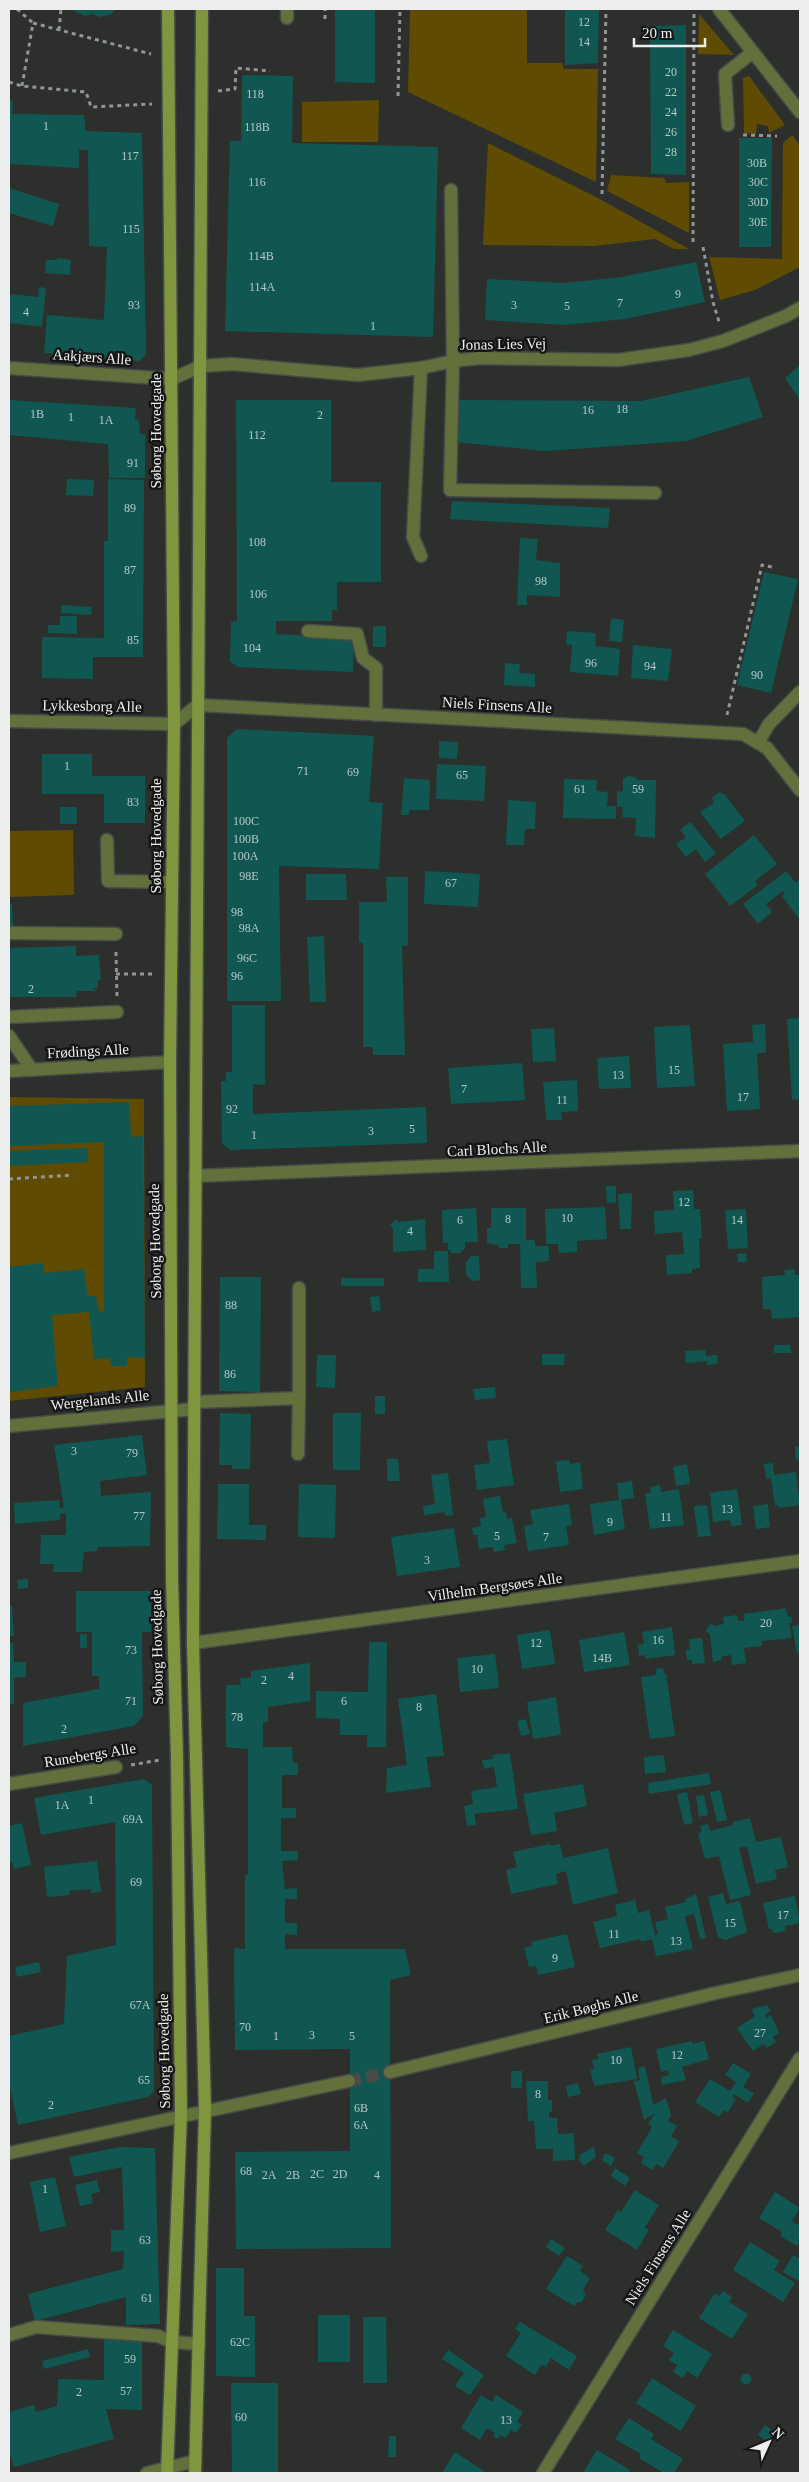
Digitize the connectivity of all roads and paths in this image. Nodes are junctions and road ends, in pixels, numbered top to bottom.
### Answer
1 (17, 9) edge
2 (61, 9) edge
3 (168, 9) edge
4 (202, 9) edge
5 (325, 9) edge
6 (400, 9) edge
7 (606, 9) edge
8 (694, 9) edge
9 (719, 9) edge
10 (325, 19) dead end
11 (33, 23) junction
12 (59, 30) junction
13 (753, 52) junction
14 (169, 58) junction
15 (270, 71) dead end
16 (9, 82) edge
17 (22, 86) junction
18 (202, 93) junction
19 (398, 96) dead end
20 (169, 104) junction
21 (800, 112) edge
22 (728, 125) joint
23 (777, 136) dead end
24 (451, 190) dead end
25 (602, 194) dead end
26 (693, 242) dead end
27 (703, 247) dead end
28 (800, 308) edge
29 (726, 340) junction
30 (453, 361) junction
31 (202, 366) junction
32 (9, 368) edge
33 (422, 368) junction
34 (172, 379) junction
35 (656, 493) dead end
36 (421, 556) dead end
37 (772, 567) dead end
38 (308, 631) dead end
39 (800, 692) edge
40 (198, 705) junction
41 (376, 715) junction
42 (9, 721) edge
43 (174, 724) junction
44 (725, 733) junction
45 (758, 742) junction
46 (800, 790) edge
47 (107, 840) dead end
48 (172, 882) junction
49 (9, 933) edge
50 (116, 934) joint
51 (116, 974) junction
52 (171, 974) junction
53 (117, 1012) joint
54 (9, 1017) edge
55 (9, 1036) edge
56 (170, 1062) junction
57 (32, 1070) junction
58 (9, 1071) edge
59 (800, 1151) edge
60 (72, 1174) dead end
61 (196, 1176) junction
62 (9, 1179) edge
63 (299, 1288) dead end
64 (299, 1398) junction
65 (194, 1405) junction
66 (172, 1409) junction
67 (9, 1426) edge
68 (298, 1454) dead end
69 (800, 1561) edge
70 (193, 1643) junction
71 (177, 1758) junction
72 (116, 1767) joint
73 (9, 1784) edge
74 (800, 1975) edge
75 (800, 2058) edge
76 (390, 2072) tunnel mouth
77 (349, 2081) tunnel mouth
78 (205, 2110) junction
79 (181, 2115) junction
80 (9, 2153) edge
81 (9, 2335) edge
82 (172, 2342) junction
83 (198, 2344) junction
84 (195, 2467) edge
85 (167, 2470) edge
86 (148, 2473) edge
87 (543, 2473) edge

1 - 11 path
2 - 12 path
3 - 14 street, Søborg Hovedgade
4 - 18 street
5 - 10 path
6 - 19 path
7 - 25 path
8 - 26 path
9 - 13 street
11 - 12 path
11 - 17 path
12 - 14 path
13 - 21 street
13 - 22 street
14 - 20 street, Søborg Hovedgade
15 - 18 path
16 - 17 path
17 - 20 path
18 - 31 street
20 - 34 street, Søborg Hovedgade
22 - 23 path
24 - 30 street
27 - 29 path
28 - 29 street, Jonas Lies Vej
29 - 30 street, Jonas Lies Vej
30 - 33 street, Jonas Lies Vej
30 - 35 street
31 - 33 street, Jonas Lies Vej
31 - 34 street, Jonas Lies Vej
31 - 40 street
32 - 34 street, Aakjærs Alle
33 - 36 street
34 - 43 street, Søborg Hovedgade
37 - 44 path
38 - 41 street
39 - 45 street
40 - 41 street, Niels Finsens Alle
40 - 43 street
40 - 61 street
41 - 44 street, Niels Finsens Alle
42 - 43 street, Lykkesborg Alle
43 - 48 street, Søborg Hovedgade
44 - 45 street, Niels Finsens Alle
45 - 46 street, Niels Finsens Alle
47 - 48 street
48 - 52 street, Søborg Hovedgade
49 - 50 street
50 - 51 path
51 - 52 path
51 - 53 path
52 - 56 street, Søborg Hovedgade
53 - 54 street
55 - 57 street
56 - 57 street, Frødings Alle
56 - 66 street, Søborg Hovedgade
57 - 58 street, Frødings Alle
59 - 61 street, Carl Blochs Alle
60 - 62 path
61 - 65 street
63 - 64 street
64 - 65 street, Wergelands Alle
64 - 68 street
65 - 66 street, Wergelands Alle
65 - 70 street
66 - 67 street, Wergelands Alle
66 - 71 street, Søborg Hovedgade
69 - 70 street, Vilhelm Bergsøes Alle
70 - 78 street
71 - 72 path, Runebergs Alle
71 - 79 street, Søborg Hovedgade
72 - 73 street, Runebergs Alle
74 - 76 street, Erik Bøghs Alle
75 - 87 street, Niels Finsens Alle
77 - 78 street
78 - 79 street
78 - 83 street
79 - 80 street
79 - 82 street, Søborg Hovedgade
81 - 82 street
82 - 83 street
82 - 85 street, Søborg Hovedgade
83 - 84 street
84 - 85 street
85 - 86 street

